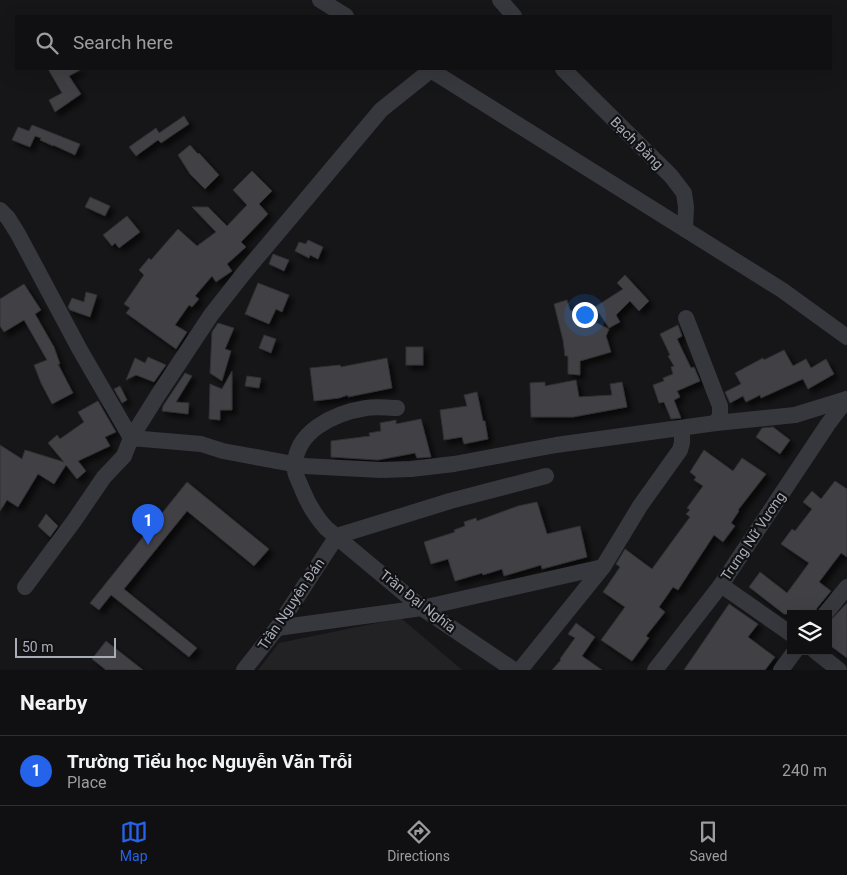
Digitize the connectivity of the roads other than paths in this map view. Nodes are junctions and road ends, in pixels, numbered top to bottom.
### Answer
1 (320, 0) edge
2 (500, 0) edge
3 (344, 15) edge
4 (513, 15) edge
5 (429, 70) edge
6 (432, 70) edge
7 (564, 70) edge
8 (0, 210) edge
9 (685, 229) junction
10 (686, 318) dead end
11 (847, 337) edge
12 (847, 399) edge
13 (397, 408) dead end
14 (716, 422) junction
15 (682, 428) junction
16 (131, 438) junction
17 (296, 464) junction
18 (546, 476) dead end
19 (332, 532) junction
20 (603, 567) junction
21 (721, 585) junction
22 (847, 587) edge
23 (25, 588) dead end
24 (422, 608) junction
25 (828, 610) edge
26 (277, 628) junction
27 (787, 631) edge
28 (792, 655) edge
29 (820, 655) edge
30 (244, 670) edge
31 (514, 670) edge
32 (520, 670) edge
33 (655, 670) edge
34 (782, 670) edge
35 (839, 670) edge

1 - 3 street
2 - 4 street
5 - 16 street
6 - 9 street
7 - 9 street, Bạch Đằng
8 - 16 street
9 - 11 street
10 - 14 street
12 - 14 street
12 - 21 street, Trưng Nữ Vương
13 - 17 street
14 - 15 street
15 - 17 street
15 - 20 street
16 - 17 street
16 - 23 street
17 - 19 street, Trần Đại Nghĩa
18 - 19 street
19 - 24 street, Trần Đại Nghĩa
19 - 26 street, Trần Nguyên Đán
20 - 24 street
20 - 32 street
21 - 27 street
21 - 33 street, Trưng Nữ Vương
22 - 25 street
24 - 26 street
24 - 31 street, Trần Đại Nghĩa
26 - 30 street, Trần Nguyên Đán
28 - 34 street
29 - 35 street

